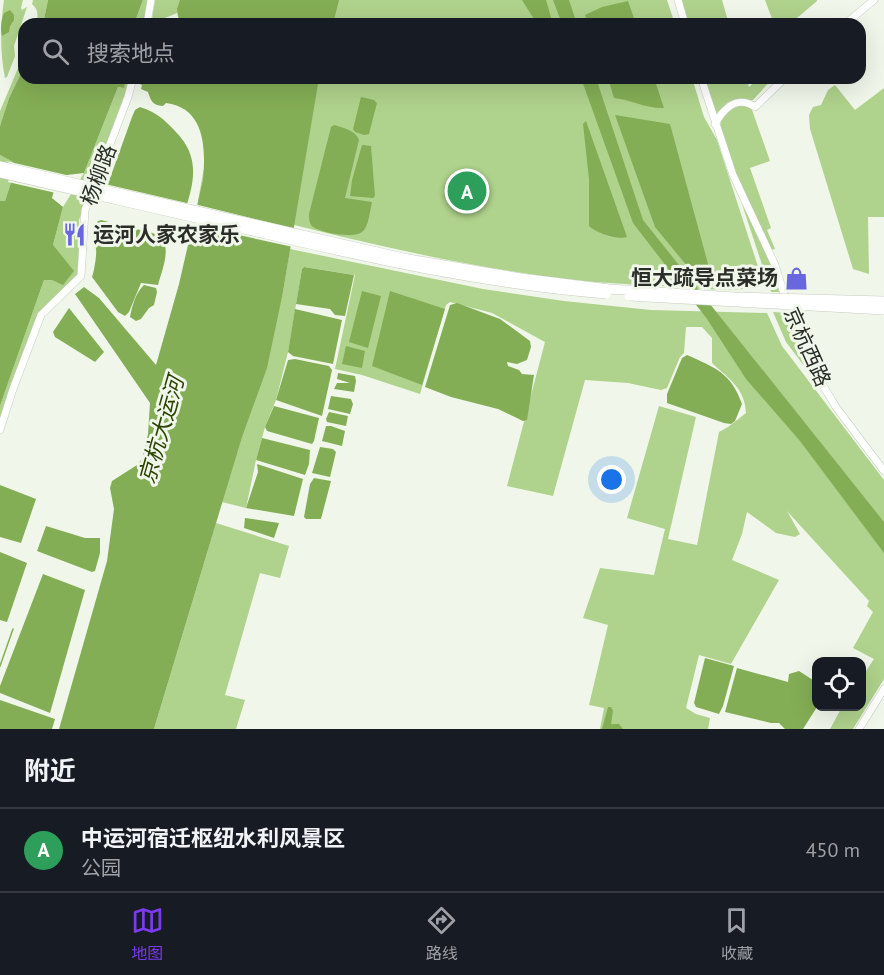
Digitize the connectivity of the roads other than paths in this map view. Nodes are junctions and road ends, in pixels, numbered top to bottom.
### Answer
1 (151, 0) edge
2 (678, 0) edge
3 (874, 0) edge
4 (148, 18) edge
5 (683, 18) edge
6 (852, 18) edge
7 (131, 84) edge
8 (703, 84) edge
9 (778, 84) edge
10 (715, 124) junction
11 (0, 166) edge
12 (0, 173) edge
13 (884, 301) edge
14 (884, 310) edge
15 (0, 430) edge
16 (884, 471) edge
17 (884, 689) edge
18 (859, 729) edge

1 - 4 street
2 - 5 street
3 - 6 street
7 - 15 street, 杨柳路
8 - 10 street, 京杭西路
9 - 10 street
10 - 16 street, 京杭西路
11 - 13 main road, bridge
12 - 14 main road, bridge
17 - 18 street

